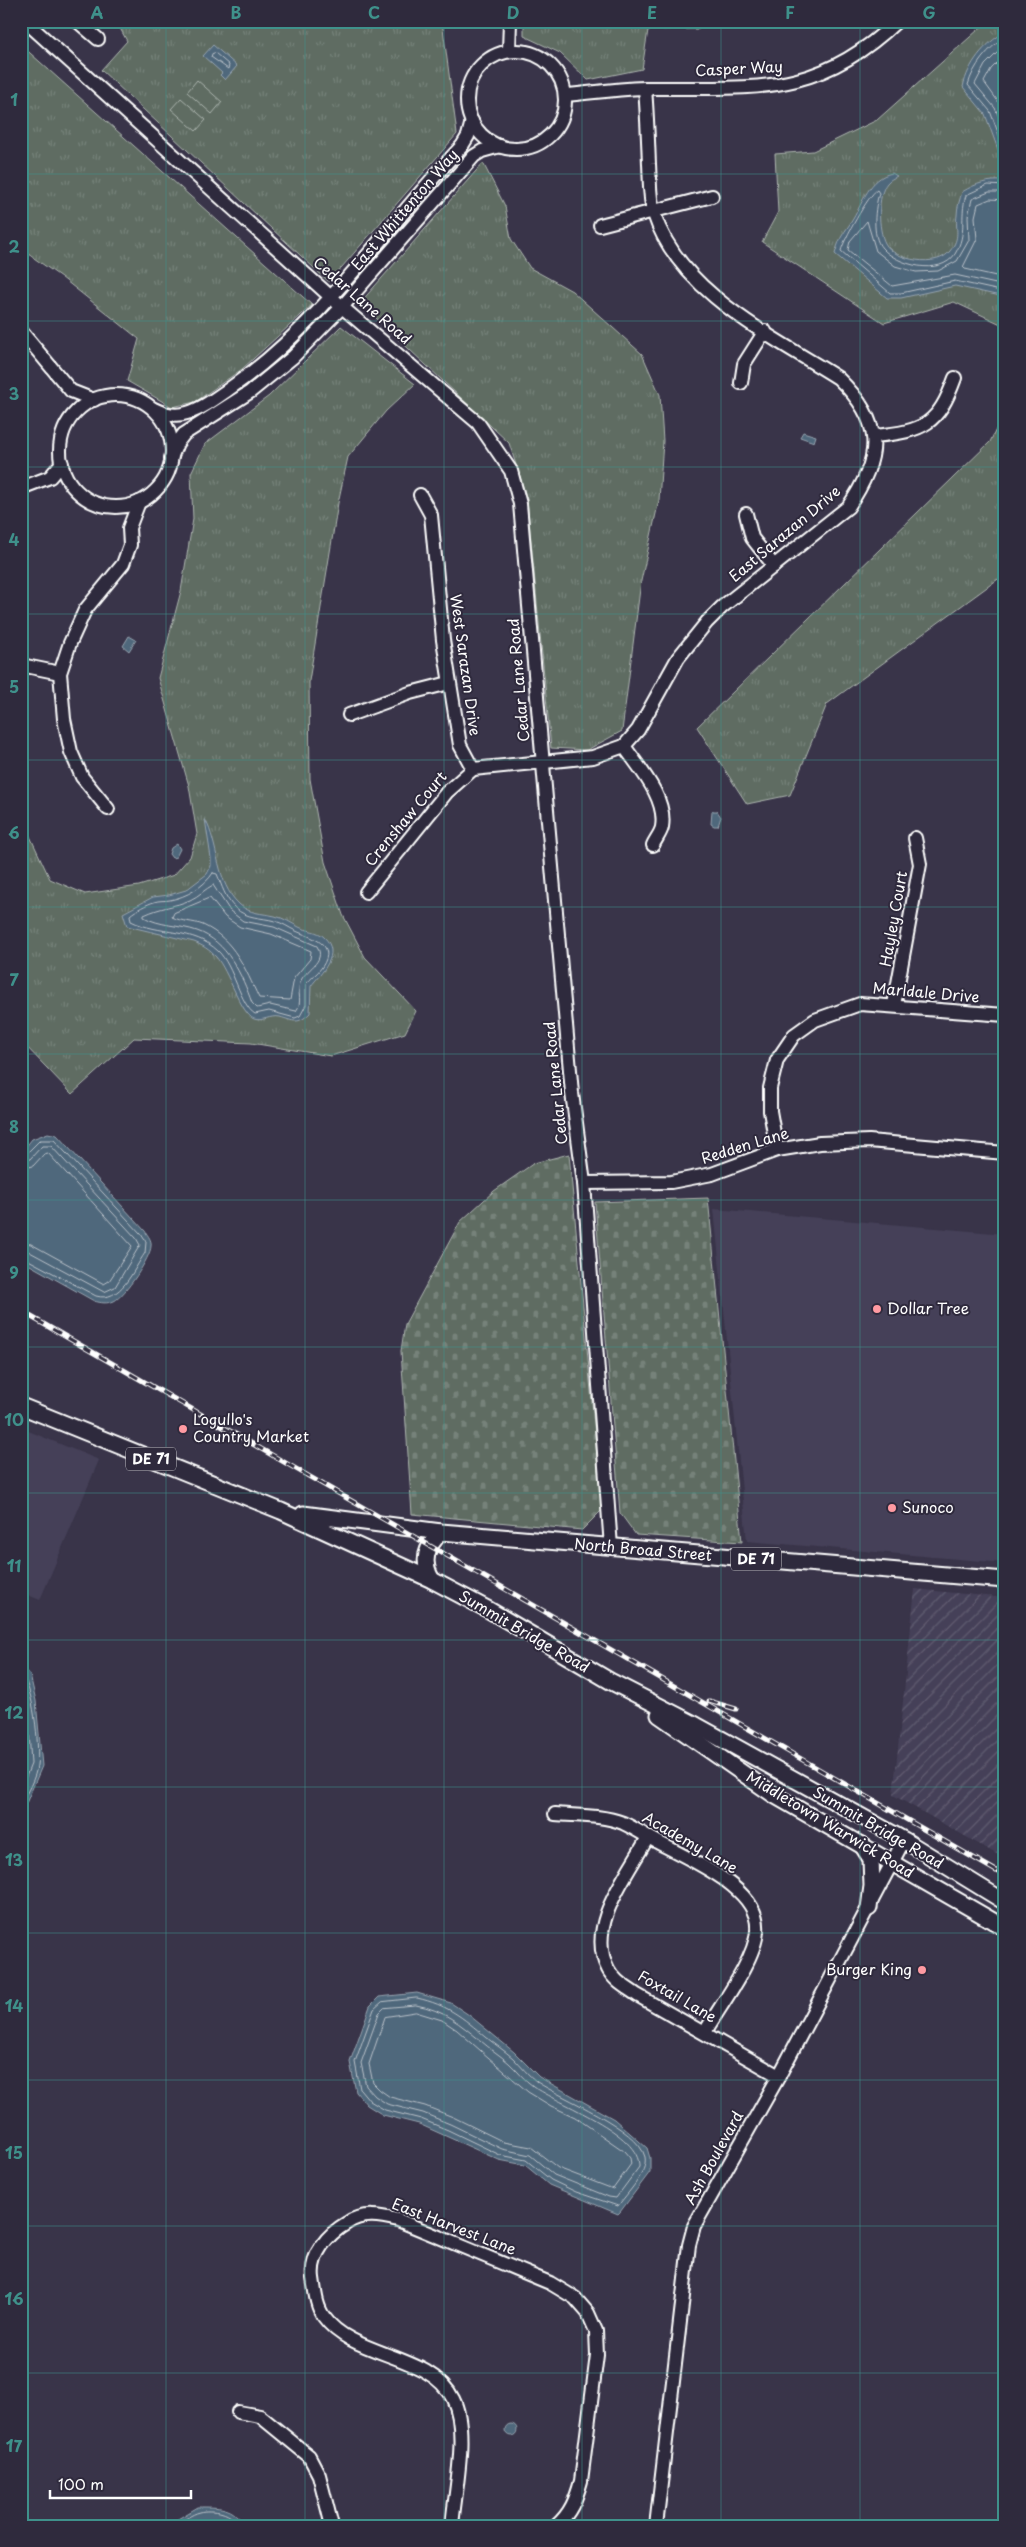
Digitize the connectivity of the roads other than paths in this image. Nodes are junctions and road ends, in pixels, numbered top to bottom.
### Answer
1 (25, 21) edge
2 (77, 21) edge
3 (510, 21) edge
4 (890, 24) edge
5 (98, 39) dead end
6 (509, 51) junction
7 (645, 88) junction
8 (565, 95) junction
9 (472, 121) junction
10 (500, 146) junction
11 (712, 196) dead end
12 (654, 213) junction
13 (600, 225) dead end
14 (330, 296) junction
15 (342, 307) junction
16 (21, 331) edge
17 (765, 331) junction
18 (955, 378) dead end
19 (741, 383) dead end
20 (71, 391) junction
21 (94, 400) junction
22 (154, 409) junction
23 (75, 414) junction
24 (875, 436) junction
25 (171, 458) junction
26 (62, 463) junction
27 (50, 477) junction
28 (71, 483) junction
29 (21, 488) edge
30 (420, 495) dead end
31 (139, 502) junction
32 (115, 506) junction
33 (746, 514) dead end
34 (129, 528) junction
35 (774, 566) junction
36 (21, 664) edge
37 (60, 673) junction
38 (449, 683) junction
39 (348, 715) dead end
40 (624, 746) junction
41 (543, 763) junction
42 (473, 769) junction
43 (108, 809) dead end
44 (915, 838) dead end
45 (653, 845) dead end
46 (366, 892) dead end
47 (894, 1006) junction
48 (1005, 1015) edge
49 (777, 1150) junction
50 (1005, 1153) edge
51 (584, 1183) junction
52 (21, 1406) edge
53 (281, 1511) junction
54 (435, 1531) junction
55 (612, 1547) junction
56 (411, 1570) junction
57 (432, 1580) junction
58 (1005, 1580) edge
59 (610, 1681) junction
60 (555, 1814) dead end
61 (648, 1837) junction
62 (904, 1840) junction
63 (862, 1845) junction
64 (894, 1863) junction
65 (1005, 1902) edge
66 (869, 1908) junction
67 (1005, 1928) edge
68 (705, 2032) junction
69 (779, 2076) junction
70 (238, 2412) dead end
71 (332, 2526) edge
72 (452, 2526) edge
73 (556, 2526) edge
74 (656, 2526) edge

1 - 14 street, Cedar Lane Road
2 - 5 street
3 - 6 street
4 - 7 street, Casper Way
6 - 8 street
6 - 9 street
7 - 8 street, Casper Way
7 - 12 street
8 - 10 street
9 - 10 street
9 - 14 street, East Whittenton Way
10 - 15 street, East Whittenton Way
11 - 12 street
12 - 13 street
12 - 17 street
14 - 15 street, Cedar Lane Road
14 - 22 street, East Whittenton Way
15 - 25 street, East Whittenton Way
15 - 41 street, Cedar Lane Road
16 - 20 street
17 - 19 street
17 - 24 street
18 - 24 street
20 - 21 street
20 - 23 street
21 - 22 street
21 - 23 street
22 - 25 street
23 - 26 street
24 - 35 street, East Sarazan Drive
25 - 31 street
26 - 27 street
26 - 28 street
27 - 28 street
27 - 29 street
28 - 32 street
30 - 38 street, West Sarazan Drive
31 - 32 street
31 - 34 street
32 - 34 street
33 - 35 street
34 - 37 street
35 - 40 street, East Sarazan Drive
36 - 37 street
37 - 43 street
38 - 39 street
38 - 42 street, West Sarazan Drive
40 - 41 street
40 - 45 street
41 - 42 street
41 - 51 street, Cedar Lane Road
42 - 46 street, Crenshaw Court
44 - 47 street, Hayley Court
47 - 48 street, Marldale Drive
47 - 49 street, Marldale Drive
49 - 50 street, Redden Lane
49 - 51 street, Redden Lane
51 - 55 street, Cedar Lane Road
52 - 53 main road, Summit Bridge Road / DE 71
53 - 54 main road, North Broad Street / DE 71
53 - 56 main road, Summit Bridge Road
54 - 55 main road, North Broad Street / DE 71
54 - 56 main road
54 - 57 main road
55 - 58 main road, North Broad Street / DE 71
56 - 57 main road, Summit Bridge Road
57 - 59 main road, Summit Bridge Road
59 - 62 main road, Summit Bridge Road
59 - 63 main road, Middletown Warwick Road
60 - 61 street, Academy Lane
61 - 68 street, Foxtail Lane
61 - 68 street, Academy Lane
62 - 64 street, Ash Boulevard
62 - 65 main road, Summit Bridge Road
63 - 64 main road, Middletown Warwick Road
63 - 66 main road
64 - 66 street, Ash Boulevard
64 - 67 main road, Middletown Warwick Road
66 - 69 street, Ash Boulevard
68 - 69 street, Foxtail Lane
69 - 74 street, Ash Boulevard
70 - 71 street
72 - 73 street, East Harvest Lane

